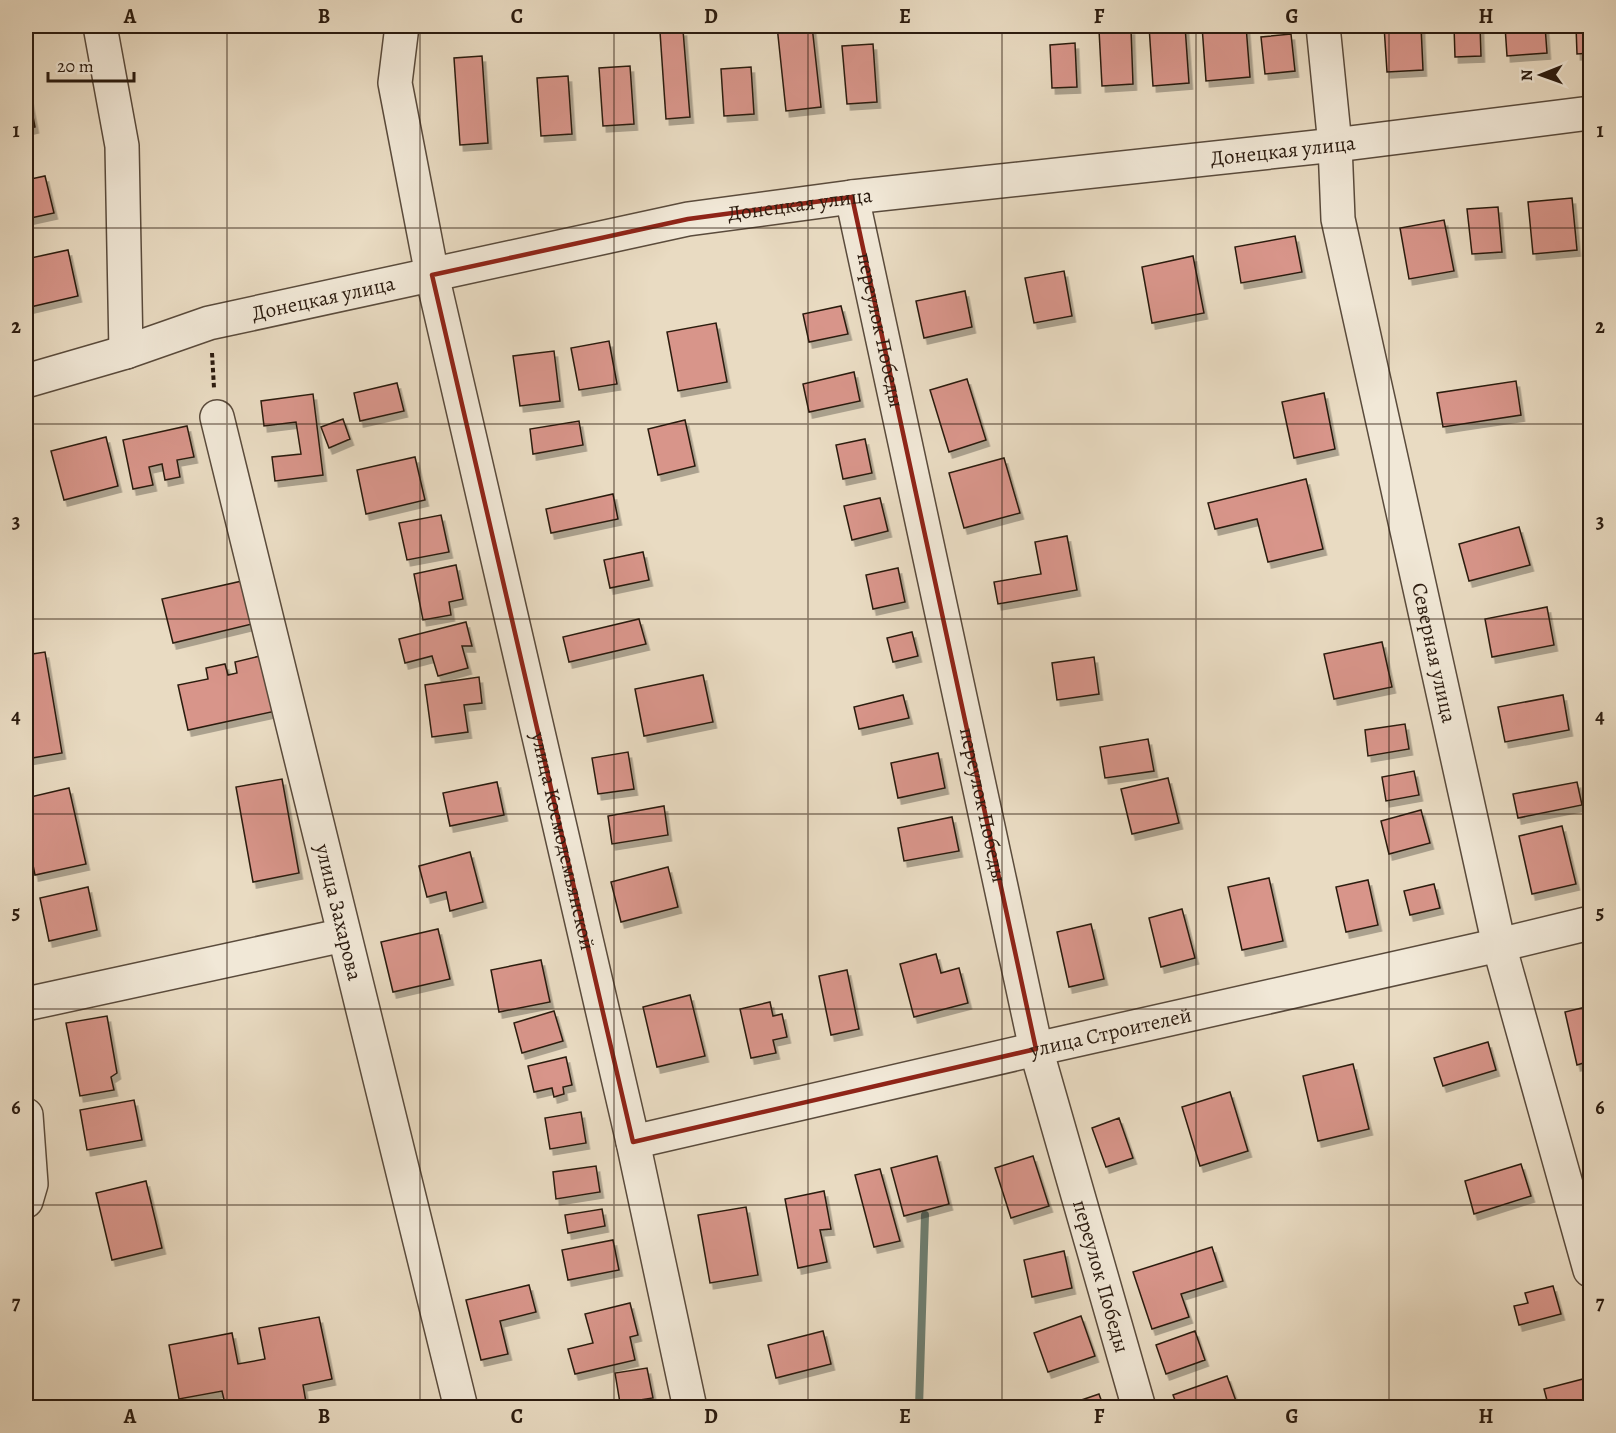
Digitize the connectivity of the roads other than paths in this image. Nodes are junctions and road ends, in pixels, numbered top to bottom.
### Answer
1 (100, 26) edge
2 (402, 26) edge
3 (1323, 26) edge
4 (1590, 113) edge
5 (1335, 146) junction
6 (852, 198) junction
7 (432, 275) junction
8 (126, 352) junction
9 (26, 381) edge
10 (217, 417) road end
11 (1590, 923) edge
12 (344, 935) junction
13 (1499, 945) junction
14 (26, 1004) edge
15 (1036, 1048) junction
16 (26, 1115) edge
17 (633, 1142) junction
18 (26, 1201) edge
19 (1590, 1270) edge
20 (461, 1407) edge
21 (690, 1407) edge
22 (1139, 1407) edge

1 - 8 street
2 - 7 street, улица Космодемьянской
3 - 5 street, Северная улица
4 - 5 street, Донецкая улица
5 - 6 street, Донецкая улица
5 - 13 street, Северная улица
6 - 7 street, Донецкая улица
6 - 15 street, переулок Победы
7 - 8 street, Донецкая улица
7 - 17 street, улица Космодемьянской
8 - 9 street, Донецкая улица
10 - 12 street, улица Захарова
11 - 13 street, улица Строителей
12 - 14 street
12 - 20 street, улица Захарова
13 - 15 street, улица Строителей
13 - 19 street, Северная улица
15 - 17 street, улица Строителей
15 - 22 street, переулок Победы
16 - 18 street
17 - 21 street, улица Космодемьянской

